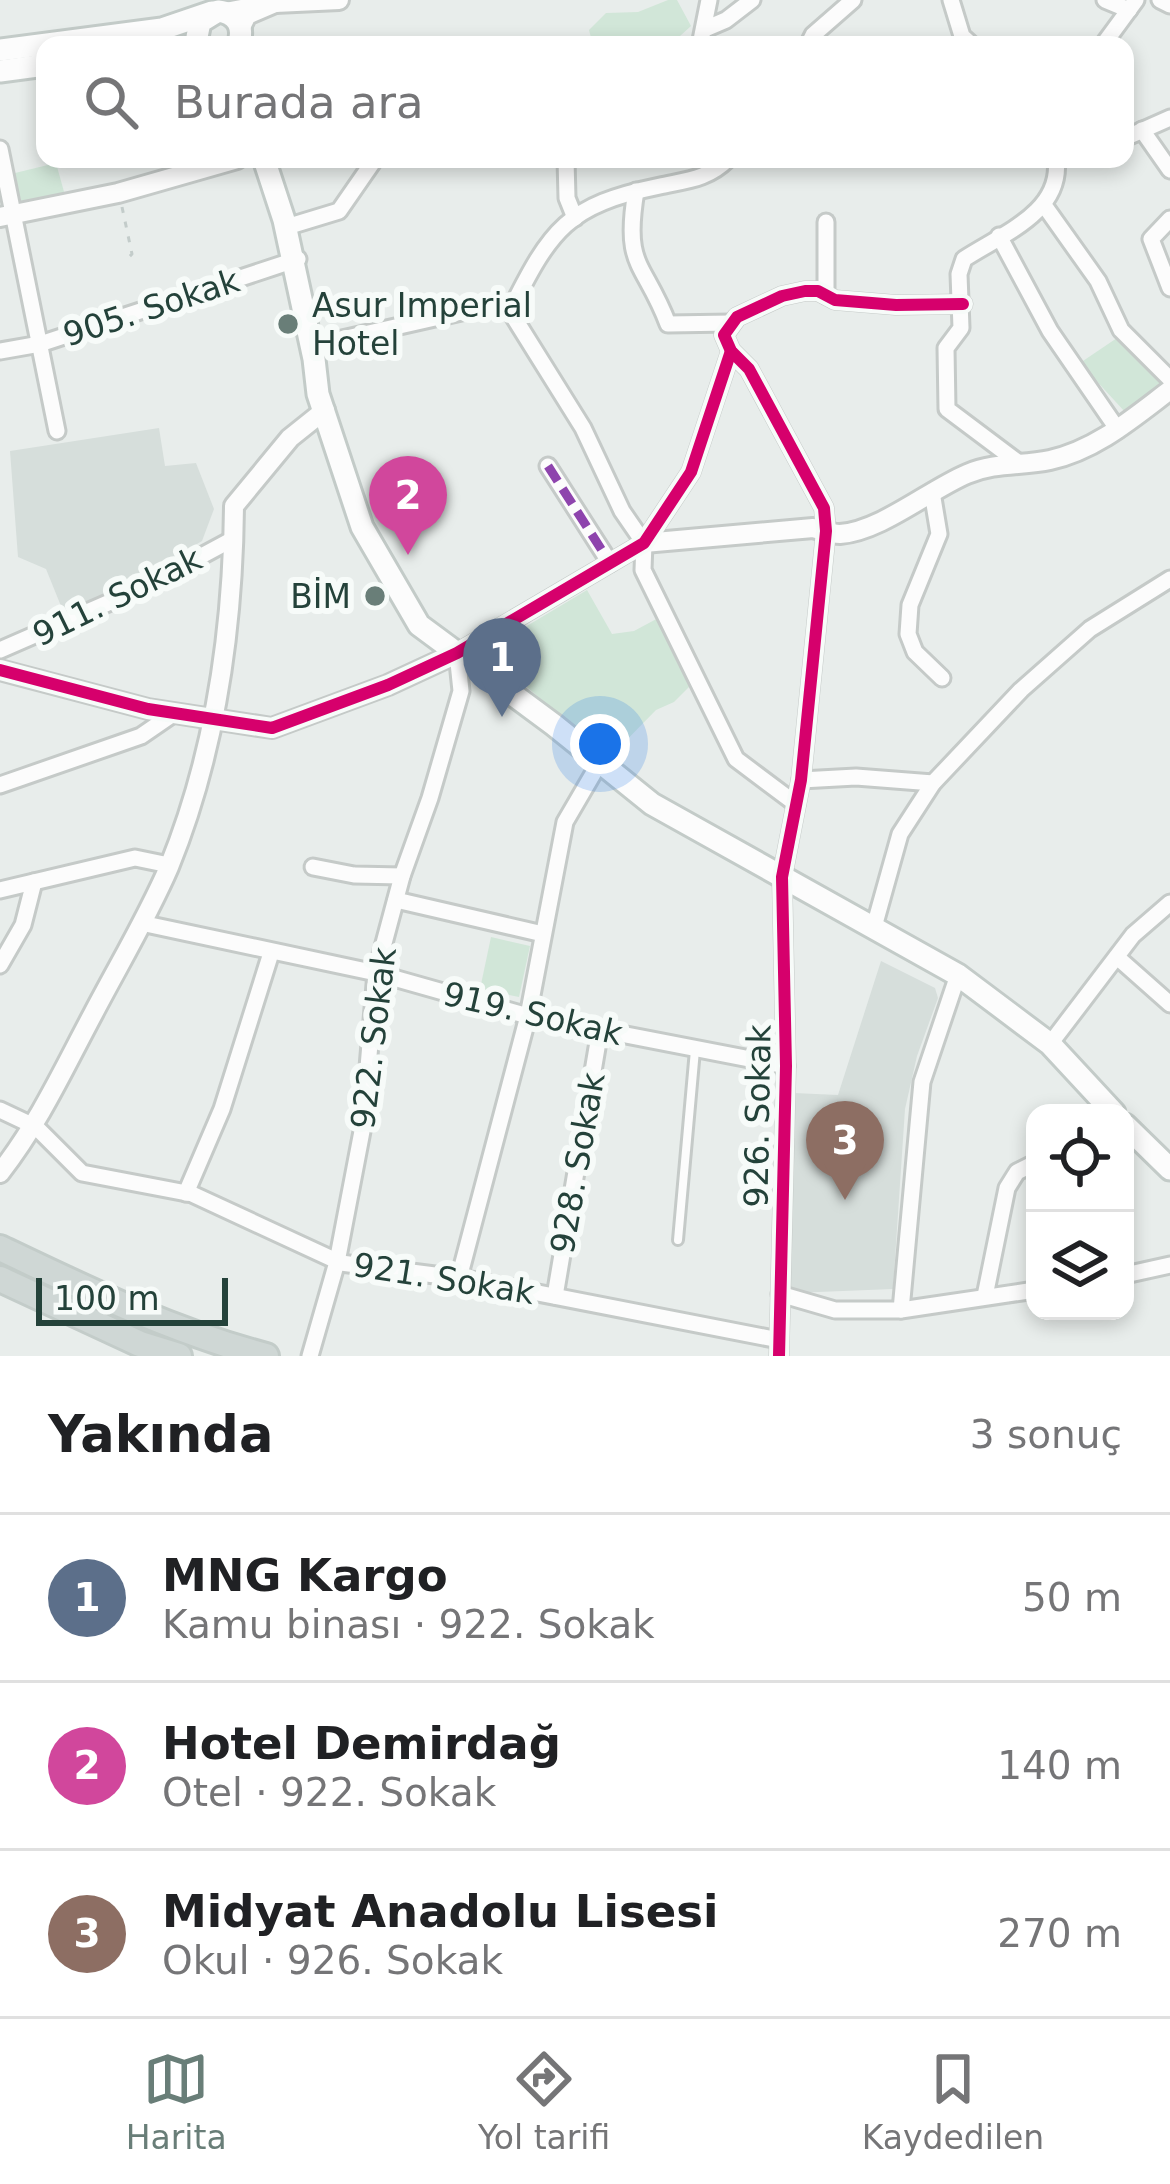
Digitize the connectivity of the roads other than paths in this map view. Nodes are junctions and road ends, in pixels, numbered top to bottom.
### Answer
1 (339, 0) edge
2 (710, 0) edge
3 (752, 0) edge
4 (853, 0) edge
5 (951, 0) edge
6 (1105, 0) edge
7 (1160, 0) edge
8 (311, 1) edge
9 (275, 2) edge
10 (1132, 5) edge
11 (1170, 5) edge
12 (232, 24) edge
13 (103, 36) edge
14 (198, 36) edge
15 (701, 36) edge
16 (705, 36) edge
17 (812, 36) edge
18 (962, 36) edge
19 (1110, 36) edge
20 (36, 45) edge
21 (0, 50) edge
22 (36, 66) edge
23 (0, 70) edge
24 (1170, 118) edge
25 (1142, 130) junction
26 (1134, 134) edge
27 (0, 149) edge
28 (206, 168) edge
29 (267, 168) edge
30 (277, 168) edge
31 (369, 168) edge
32 (566, 168) edge
33 (720, 168) edge
34 (1058, 168) edge
35 (1170, 170) edge
36 (636, 191) junction
37 (1044, 205) junction
38 (7, 216) edge
39 (575, 218) junction
40 (1170, 219) edge
41 (826, 222) dead end
42 (292, 225) junction
43 (999, 236) junction
44 (295, 260) junction
45 (1170, 289) edge
46 (826, 295) junction
47 (963, 304) junction
48 (510, 311) junction
49 (731, 323) junction
50 (40, 344) junction
51 (316, 345) junction
52 (0, 351) edge
53 (731, 351) junction
54 (1168, 394) edge
55 (325, 410) junction
56 (1118, 430) junction
57 (57, 431) dead end
58 (1019, 463) junction
59 (548, 466) dead end
60 (932, 492) junction
61 (826, 531) junction
62 (233, 539) junction
63 (644, 543) junction
64 (610, 563) junction
65 (1170, 579) edge
66 (0, 650) edge
67 (457, 653) junction
68 (0, 670) edge
69 (942, 678) dead end
70 (172, 714) junction
71 (213, 722) junction
72 (600, 762) junction
73 (801, 780) junction
74 (933, 783) junction
75 (0, 784) edge
76 (796, 804) junction
77 (169, 866) junction
78 (313, 867) dead end
79 (402, 876) junction
80 (782, 877) junction
81 (34, 882) junction
82 (0, 890) edge
83 (396, 900) junction
84 (1170, 903) edge
85 (141, 922) junction
86 (874, 927) junction
87 (543, 934) junction
88 (271, 953) junction
89 (1117, 957) junction
90 (0, 964) edge
91 (376, 973) junction
92 (958, 975) junction
93 (1170, 1004) edge
94 (528, 1016) junction
95 (600, 1030) junction
96 (1051, 1044) junction
97 (695, 1048) junction
98 (786, 1066) junction
99 (1106, 1104) edge
100 (0, 1110) edge
101 (36, 1127) junction
102 (1142, 1138) edge
103 (1026, 1167) edge
104 (1170, 1169) edge
105 (0, 1173) edge
106 (186, 1193) junction
107 (678, 1240) dead end
108 (0, 1248) edge
109 (337, 1262) junction
110 (1170, 1265) edge
111 (1134, 1273) edge
112 (459, 1278) junction
113 (0, 1280) edge
114 (1026, 1291) edge
115 (780, 1294) junction
116 (555, 1296) junction
117 (985, 1296) junction
118 (901, 1310) junction
119 (779, 1348) edge
120 (140, 1350) edge
121 (179, 1356) edge
122 (266, 1356) edge
123 (310, 1356) edge

1 - 8 street
2 - 15 street
3 - 16 street
4 - 17 street
5 - 18 street
6 - 10 street
7 - 11 street
8 - 9 street
9 - 12 street
10 - 19 street
12 - 13 main road
12 - 14 main road
20 - 21 main road
22 - 23 main road
24 - 25 street
25 - 26 street
25 - 35 street
27 - 38 street
28 - 38 street
29 - 44 main road
30 - 42 main road
31 - 42 street
32 - 39 street
33 - 36 street
34 - 37 street
36 - 39 street
36 - 49 street
37 - 43 street
37 - 54 street
38 - 50 street
39 - 48 street
40 - 45 street
41 - 46 street
42 - 44 main road
43 - 47 street
43 - 56 street
44 - 50 street, 905. Sokak
44 - 51 main road
46 - 47 street
46 - 49 street
47 - 58 street
48 - 51 street
48 - 63 street
49 - 53 street
50 - 52 street, 905. Sokak
50 - 57 street
51 - 55 main road
53 - 61 street
53 - 63 street
54 - 56 street
55 - 62 street
55 - 67 main road
56 - 58 street
58 - 60 street
59 - 64 street
60 - 61 street
60 - 69 street
61 - 63 street
61 - 73 street, 926. Sokak
62 - 66 street, 911. Sokak
62 - 71 street
63 - 64 street
63 - 76 street
64 - 67 street
65 - 74 street
67 - 71 street
67 - 72 main road
67 - 79 street, 922. Sokak
68 - 70 street
70 - 71 street
70 - 75 street
71 - 77 street
72 - 80 main road
72 - 87 street
73 - 74 street
73 - 76 street, 926. Sokak
74 - 86 street
76 - 80 street, 926. Sokak
77 - 81 street
77 - 85 street
78 - 79 street
79 - 83 street, 922. Sokak
80 - 86 main road
80 - 98 street, 926. Sokak
81 - 82 street
81 - 90 street
83 - 87 street
83 - 91 street, 922. Sokak
84 - 89 street
85 - 88 street, 919. Sokak
85 - 101 street
86 - 92 main road
87 - 94 street
88 - 91 street, 919. Sokak
88 - 106 street
89 - 93 street
89 - 96 street
91 - 94 street, 919. Sokak
91 - 109 street, 922. Sokak
92 - 96 main road
92 - 118 street
94 - 95 street, 919. Sokak
94 - 112 street
95 - 97 street, 919. Sokak
95 - 116 street, 928. Sokak
96 - 99 main road
97 - 98 street, 919. Sokak
97 - 107 lane
98 - 115 street, 926. Sokak
100 - 101 street, 921. Sokak
101 - 105 street
101 - 106 street, 921. Sokak
102 - 104 main road
103 - 117 street
106 - 109 street, 921. Sokak
108 - 122 main road
109 - 112 street, 921. Sokak
109 - 123 street, 922. Sokak
110 - 111 street
112 - 116 street, 921. Sokak
113 - 120 main road
114 - 117 street
115 - 118 street
115 - 119 street, 926. Sokak
116 - 119 street, 921. Sokak
117 - 118 street
120 - 121 main road

